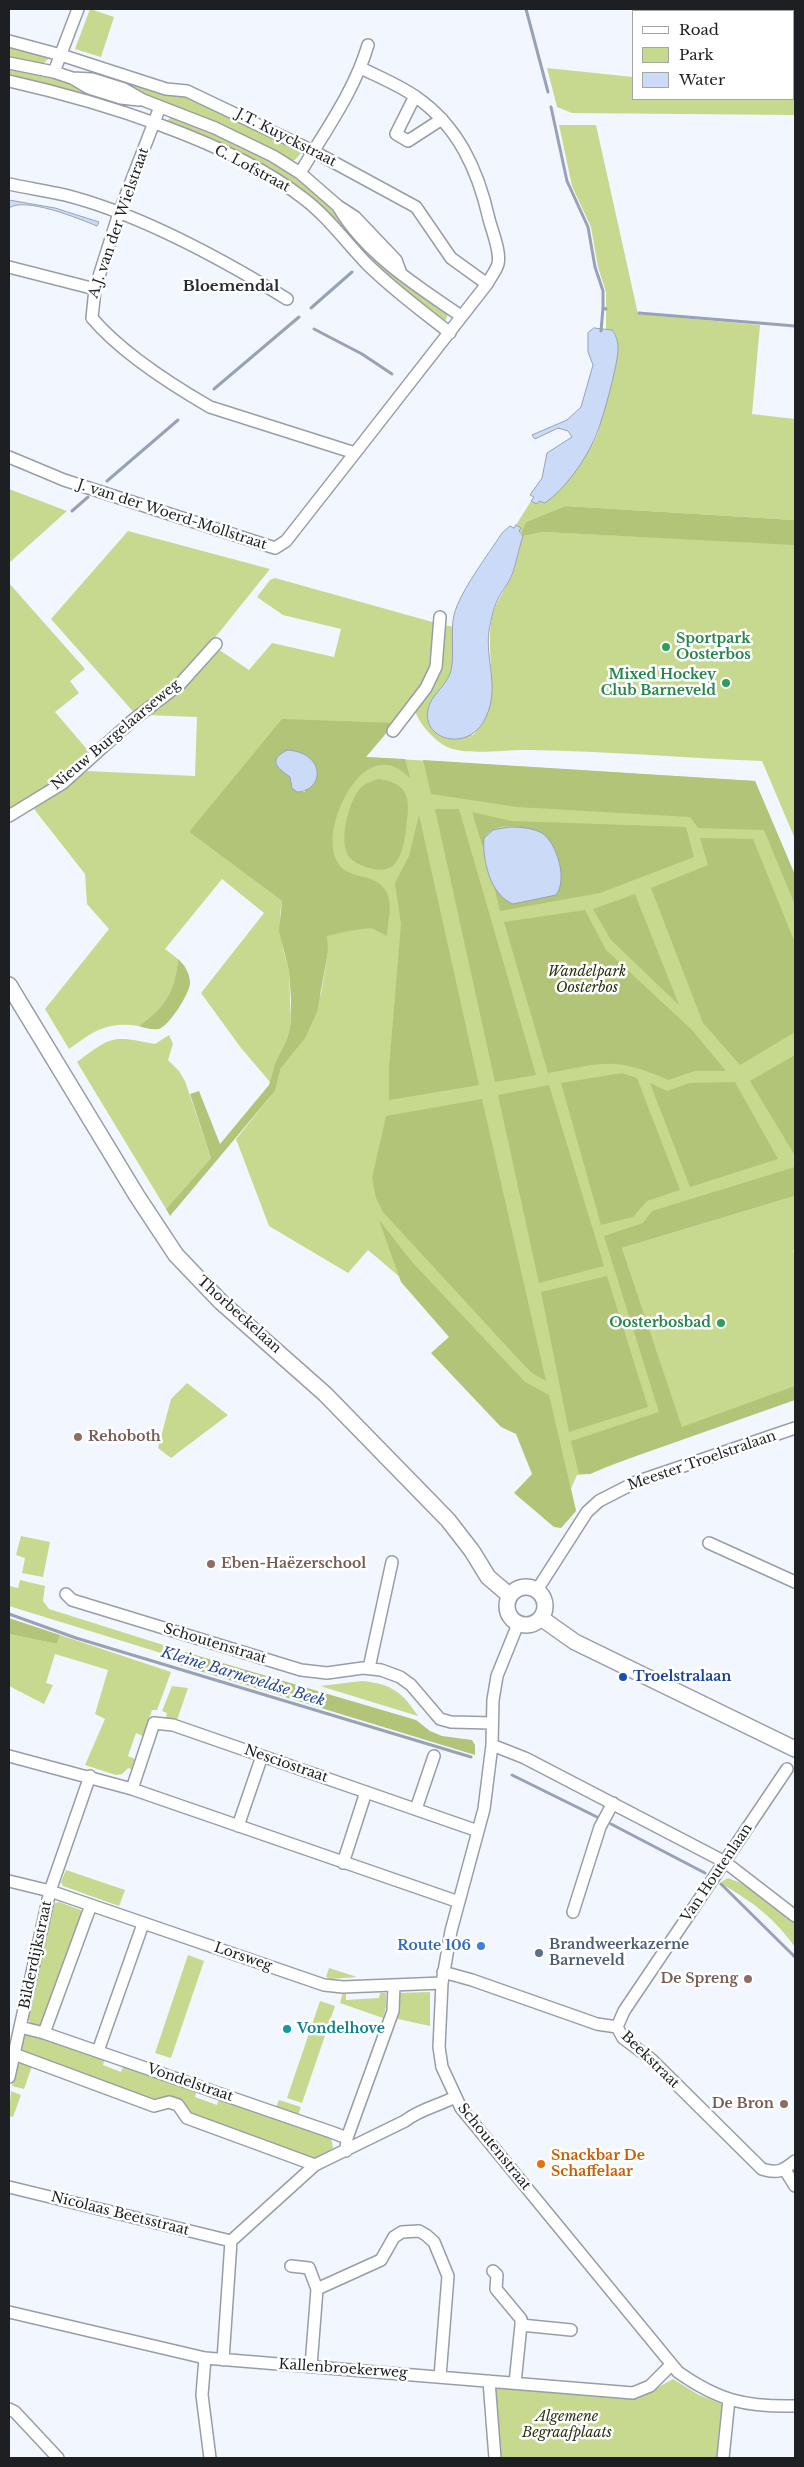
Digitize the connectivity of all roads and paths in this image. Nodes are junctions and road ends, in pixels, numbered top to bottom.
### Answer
1 (78, 9) edge
2 (9, 41) edge
3 (368, 45) dead end
4 (61, 55) junction
5 (9, 63) edge
6 (362, 68) junction
7 (54, 72) junction
8 (9, 81) edge
9 (415, 96) junction
10 (160, 107) junction
11 (442, 119) junction
12 (153, 123) junction
13 (313, 151) junction
14 (300, 173) junction
15 (9, 184) edge
16 (119, 213) junction
17 (9, 268) edge
18 (486, 284) junction
19 (95, 289) junction
20 (287, 299) dead end
21 (461, 316) junction
22 (450, 333) junction
23 (355, 453) junction
24 (9, 457) edge
25 (440, 617) dead end
26 (216, 644) dead end
27 (393, 731) dead end
28 (9, 816) edge
29 (11, 994) edge
30 (795, 1428) edge
31 (709, 1543) dead end
32 (392, 1562) dead end
33 (795, 1582) edge
34 (537, 1590) junction
35 (66, 1594) dead end
36 (509, 1595) junction
37 (541, 1618) junction
38 (518, 1624) junction
39 (370, 1668) junction
40 (492, 1723) junction
41 (492, 1745) junction
42 (795, 1749) edge
43 (9, 1756) edge
44 (262, 1756) junction
45 (434, 1756) dead end
46 (787, 1769) dead end
47 (90, 1776) junction
48 (132, 1789) junction
49 (366, 1792) junction
50 (613, 1803) junction
51 (416, 1809) junction
52 (238, 1826) junction
53 (478, 1831) junction
54 (724, 1862) junction
55 (343, 1863) junction
56 (9, 1881) edge
57 (50, 1891) junction
58 (459, 1902) junction
59 (92, 1905) junction
60 (573, 1912) dead end
61 (795, 1916) edge
62 (143, 1924) junction
63 (443, 1978) junction
64 (394, 1985) junction
65 (20, 2026) junction
66 (617, 2027) junction
67 (44, 2033) junction
68 (98, 2051) junction
69 (14, 2054) junction
70 (9, 2077) edge
71 (455, 2097) junction
72 (347, 2138) junction
73 (346, 2151) junction
74 (795, 2161) edge
75 (315, 2165) junction
76 (785, 2170) junction
77 (795, 2186) edge
78 (9, 2187) edge
79 (231, 2240) junction
80 (290, 2266) dead end
81 (493, 2271) dead end
82 (316, 2289) junction
83 (9, 2312) edge
84 (521, 2325) junction
85 (572, 2330) dead end
86 (205, 2358) junction
87 (222, 2360) junction
88 (671, 2365) junction
89 (311, 2366) junction
90 (440, 2377) junction
91 (489, 2380) junction
92 (515, 2382) junction
93 (730, 2400) junction
94 (795, 2406) edge
95 (9, 2409) edge
96 (58, 2458) edge
97 (210, 2458) edge
98 (495, 2458) edge
99 (723, 2458) edge

1 - 4 street
2 - 4 street, J.T. Kuyckstraat
3 - 6 street
4 - 7 street
4 - 13 street, J.T. Kuyckstraat
5 - 7 street
6 - 9 street
6 - 13 street
7 - 10 street
8 - 12 street, C. Lofstraat
9 - 11 street
9 - 11 street
10 - 12 street, A.J. van der Wielstraat
10 - 14 street
11 - 18 street
12 - 16 street, A.J. van der Wielstraat
12 - 22 street, C. Lofstraat
13 - 14 street
13 - 18 street, J.T. Kuyckstraat
14 - 21 street
15 - 16 street
16 - 19 street, A.J. van der Wielstraat
16 - 20 street
17 - 19 street
18 - 21 street
19 - 23 street, A.J. van der Wielstraat
21 - 22 street
22 - 23 street
23 - 24 street, J. van der Woerd-Mollstraat
25 - 27 street
26 - 28 street, Nieuw Burgelaarseweg
29 - 36 main road, Thorbeckelaan
30 - 34 street, Meester Troelstralaan
31 - 33 street
32 - 39 street
34 - 36 main road
34 - 37 main road
35 - 39 street, Schoutenstraat
36 - 38 main road
37 - 38 main road
37 - 42 main road
38 - 40 street, Schoutenstraat
39 - 40 street, Schoutenstraat
40 - 41 street, Schoutenstraat
41 - 50 street
41 - 53 street, Schoutenstraat
43 - 47 street
44 - 48 street, Nesciostraat
44 - 49 street, Nesciostraat
44 - 52 street
45 - 51 street
46 - 54 street, Van Houtenlaan
47 - 48 street
47 - 57 street, Bilderdijkstraat
48 - 52 street
49 - 51 street, Nesciostraat
49 - 55 street
50 - 54 street
50 - 60 street
51 - 53 street, Nesciostraat
52 - 55 street
53 - 58 street, Schoutenstraat
54 - 61 street
54 - 66 street, Van Houtenlaan
55 - 58 street
56 - 57 street, Lorsweg
57 - 59 street, Lorsweg
57 - 65 street, Bilderdijkstraat
58 - 63 street, Schoutenstraat
59 - 62 street, Lorsweg
59 - 67 street, Bilderdijkstraat
62 - 64 street, Lorsweg
62 - 68 street
63 - 64 street, Lorsweg
63 - 66 street, Beekstraat
63 - 71 street, Schoutenstraat
64 - 72 street
65 - 67 street, Vondelstraat
65 - 69 street, Bilderdijkstraat
66 - 76 street, Beekstraat
67 - 68 street, Vondelstraat
68 - 72 street, Vondelstraat
69 - 70 street, Bilderdijkstraat
69 - 75 street, Vondelstraat
71 - 73 street
71 - 88 street, Schoutenstraat
72 - 73 street
73 - 75 street
74 - 76 street
75 - 79 street
76 - 77 street
78 - 79 street, Nicolaas Beetsstraat
79 - 87 street
80 - 82 street
81 - 84 street
82 - 89 street
82 - 90 street
83 - 86 street, Kallenbroekerweg
84 - 85 street
84 - 92 street
86 - 87 street, Kallenbroekerweg
86 - 97 street
87 - 89 street, Kallenbroekerweg
88 - 92 street, Kallenbroekerweg
88 - 93 street, Schoutenstraat
89 - 90 street, Kallenbroekerweg
90 - 91 street, Kallenbroekerweg
91 - 92 street, Kallenbroekerweg
91 - 98 street
93 - 94 street, Schoutenstraat
93 - 99 street
95 - 96 street

